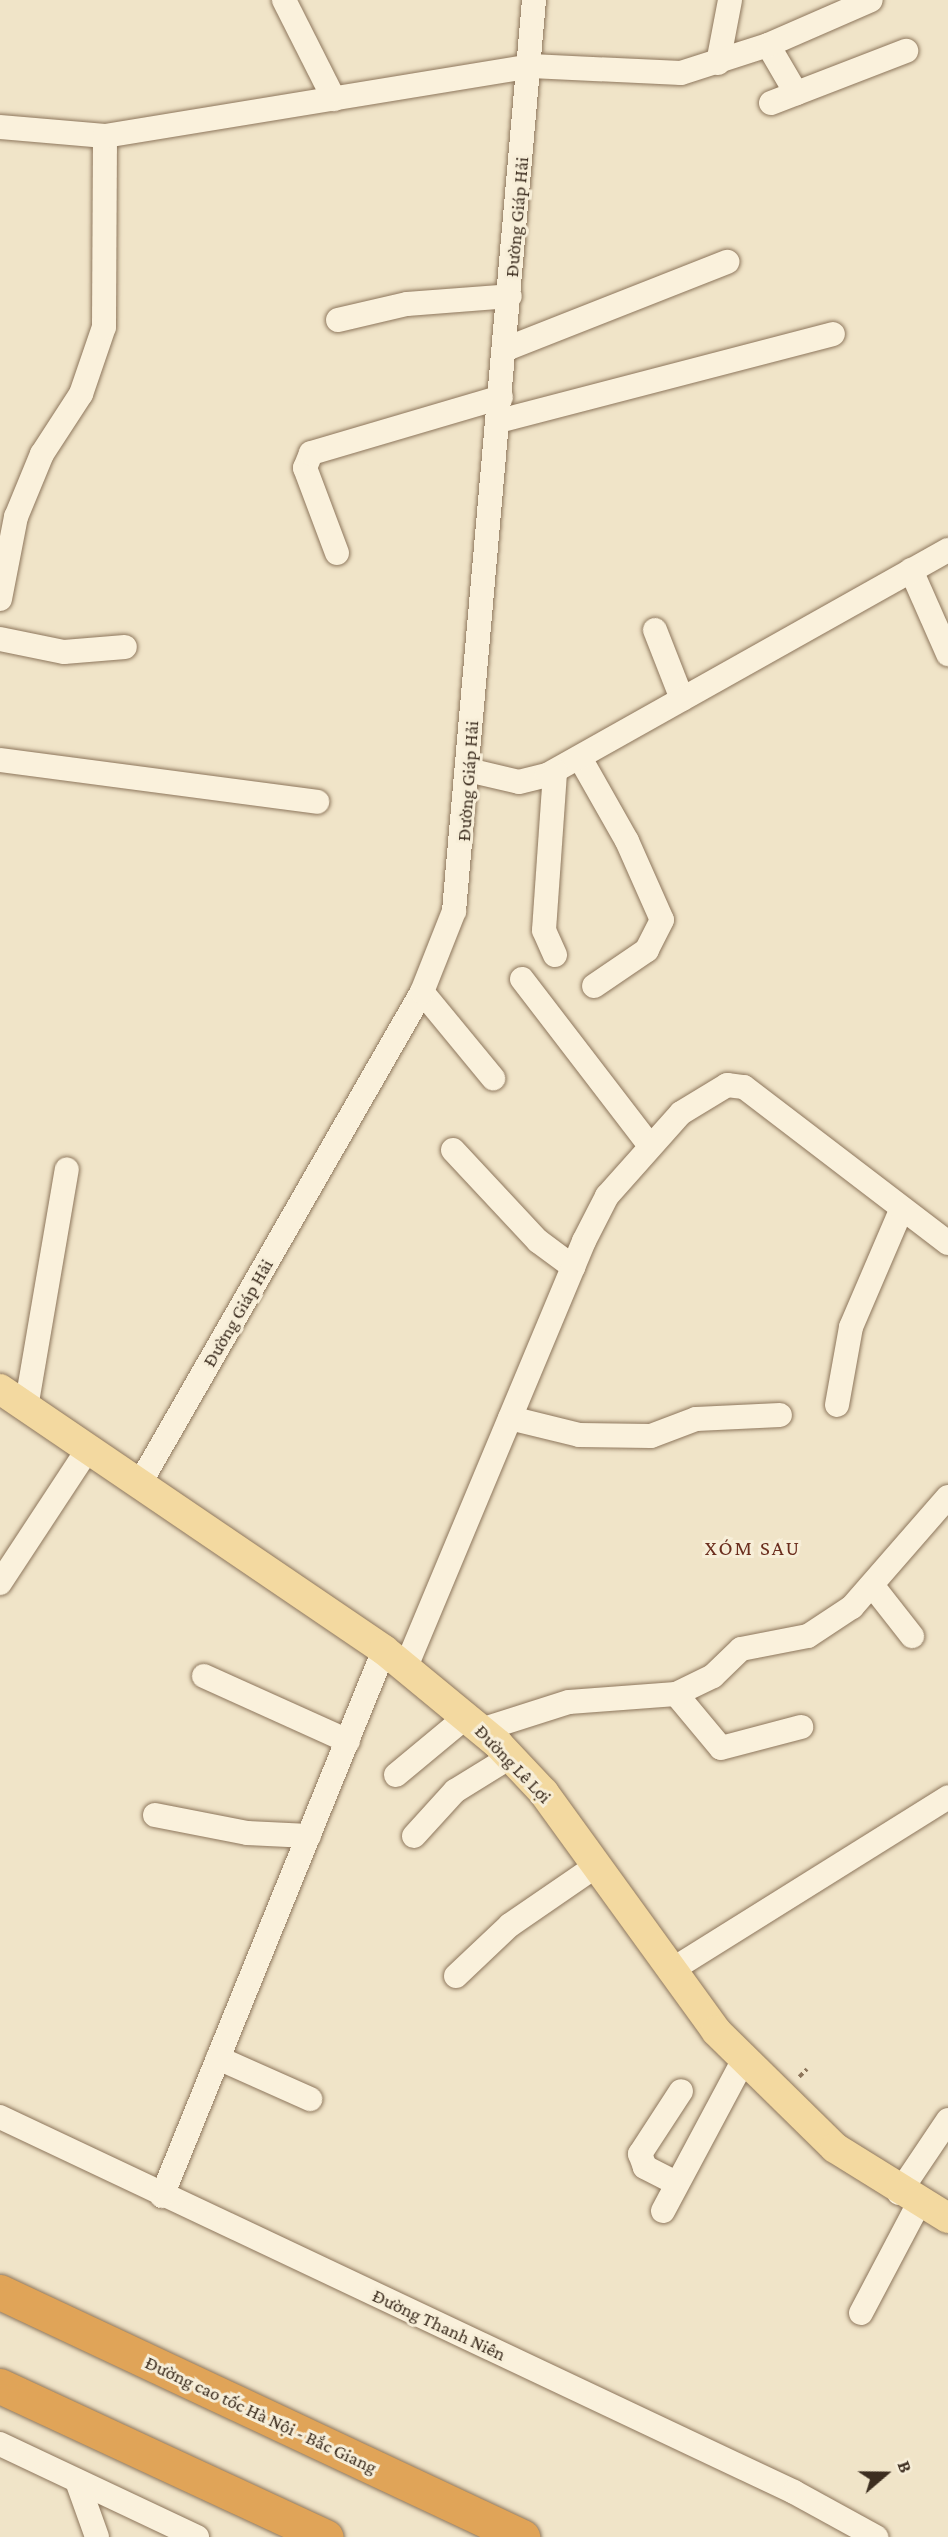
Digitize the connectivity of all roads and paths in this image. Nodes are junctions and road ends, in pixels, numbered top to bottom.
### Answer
1 (284, 0) edge
2 (534, 0) edge
3 (730, 0) edge
4 (871, 0) edge
5 (768, 45) junction
6 (906, 51) dead end
7 (718, 63) junction
8 (531, 66) junction
9 (796, 93) junction
10 (334, 99) junction
11 (771, 103) dead end
12 (0, 127) edge
13 (105, 136) junction
14 (727, 262) dead end
15 (510, 296) junction
16 (338, 320) dead end
17 (833, 334) dead end
18 (506, 349) junction
19 (500, 409) junction
20 (8, 515) edge
21 (948, 550) edge
22 (337, 553) dead end
23 (911, 570) junction
24 (0, 599) edge
25 (655, 630) dead end
26 (0, 639) edge
27 (125, 647) dead end
28 (948, 654) edge
29 (682, 699) junction
30 (580, 758) junction
31 (0, 760) edge
32 (468, 770) junction
33 (555, 771) junction
34 (317, 802) dead end
35 (555, 955) dead end
36 (522, 979) dead end
37 (594, 986) dead end
38 (422, 992) junction
39 (493, 1078) dead end
40 (648, 1143) junction
41 (453, 1150) dead end
42 (68, 1169) dead end
43 (902, 1208) junction
44 (948, 1243) edge
45 (573, 1266) junction
46 (0, 1390) edge
47 (837, 1405) dead end
48 (26, 1408) junction
49 (780, 1415) dead end
50 (510, 1418) junction
51 (88, 1449) junction
52 (140, 1483) junction
53 (948, 1497) edge
54 (0, 1583) edge
55 (872, 1586) junction
56 (912, 1636) dead end
57 (394, 1660) junction
58 (204, 1676) dead end
59 (676, 1694) junction
60 (474, 1723) junction
61 (801, 1727) dead end
62 (348, 1741) junction
63 (510, 1756) junction
64 (396, 1775) dead end
65 (948, 1797) edge
66 (155, 1815) dead end
67 (309, 1836) junction
68 (414, 1836) dead end
69 (596, 1866) junction
70 (670, 1971) junction
71 (457, 1976) dead end
72 (218, 2058) junction
73 (744, 2059) junction
74 (681, 2091) dead end
75 (310, 2099) dead end
76 (0, 2117) edge
77 (948, 2120) edge
78 (674, 2182) junction
79 (162, 2196) junction
80 (909, 2199) junction
81 (663, 2211) dead end
82 (948, 2218) edge
83 (0, 2292) edge
84 (861, 2312) dead end
85 (0, 2386) edge
86 (0, 2444) edge
87 (77, 2481) junction
88 (508, 2531) edge
89 (97, 2537) edge
90 (197, 2537) edge
91 (326, 2537) edge
92 (532, 2537) edge
93 (876, 2537) edge

1 - 10 street
2 - 8 street, Đường Giáp Hải
3 - 7 street
4 - 5 street
5 - 7 street
5 - 9 street
6 - 9 street
7 - 8 street
8 - 10 street
8 - 15 street, Đường Giáp Hải
9 - 11 street
10 - 13 street
12 - 13 street
13 - 20 street
14 - 18 street
15 - 16 street
15 - 18 street, Đường Giáp Hải
17 - 19 street
18 - 19 street, Đường Giáp Hải
19 - 22 street
19 - 32 street, Đường Giáp Hải
20 - 24 street
21 - 23 street
23 - 28 street
23 - 29 street
25 - 29 street
26 - 27 street
29 - 30 street
30 - 33 street
30 - 37 street
31 - 34 street
32 - 33 street
32 - 38 street, Đường Giáp Hải
33 - 35 street
36 - 40 street
38 - 39 street
38 - 52 street, Đường Giáp Hải
40 - 43 street
40 - 45 street
41 - 45 street
42 - 48 street
43 - 44 street
43 - 47 street
45 - 50 street
46 - 48 main road, Đường Lê Lợi
48 - 51 main road, Đường Lê Lợi
49 - 50 street
50 - 57 street
51 - 52 main road, Đường Lê Lợi
51 - 54 street
52 - 57 main road, Đường Lê Lợi
53 - 55 street
55 - 56 street
55 - 59 street
57 - 60 main road, Đường Lê Lợi
57 - 62 street
58 - 62 street
59 - 60 street
59 - 61 street
60 - 63 main road, Đường Lê Lợi
60 - 64 street
62 - 67 street
63 - 68 street
63 - 69 main road, Đường Lê Lợi
65 - 70 street
66 - 67 street
67 - 72 street
69 - 70 main road, Đường Lê Lợi
69 - 71 street
70 - 73 main road, Đường Lê Lợi
72 - 75 street
72 - 79 street
73 - 78 street
73 - 80 main road, Đường Lê Lợi
74 - 78 street
76 - 79 street, Đường Thanh Niên
77 - 80 street
78 - 81 street
79 - 93 street, Đường Thanh Niên
80 - 82 main road, Đường Lê Lợi
80 - 84 street
83 - 88 highway, Đường cao tốc Hà Nội - Bắc Giang
85 - 91 highway
86 - 87 street
87 - 89 street
87 - 90 street
88 - 92 highway, Đường cao tốc Hà Nội - Bắc Giang

